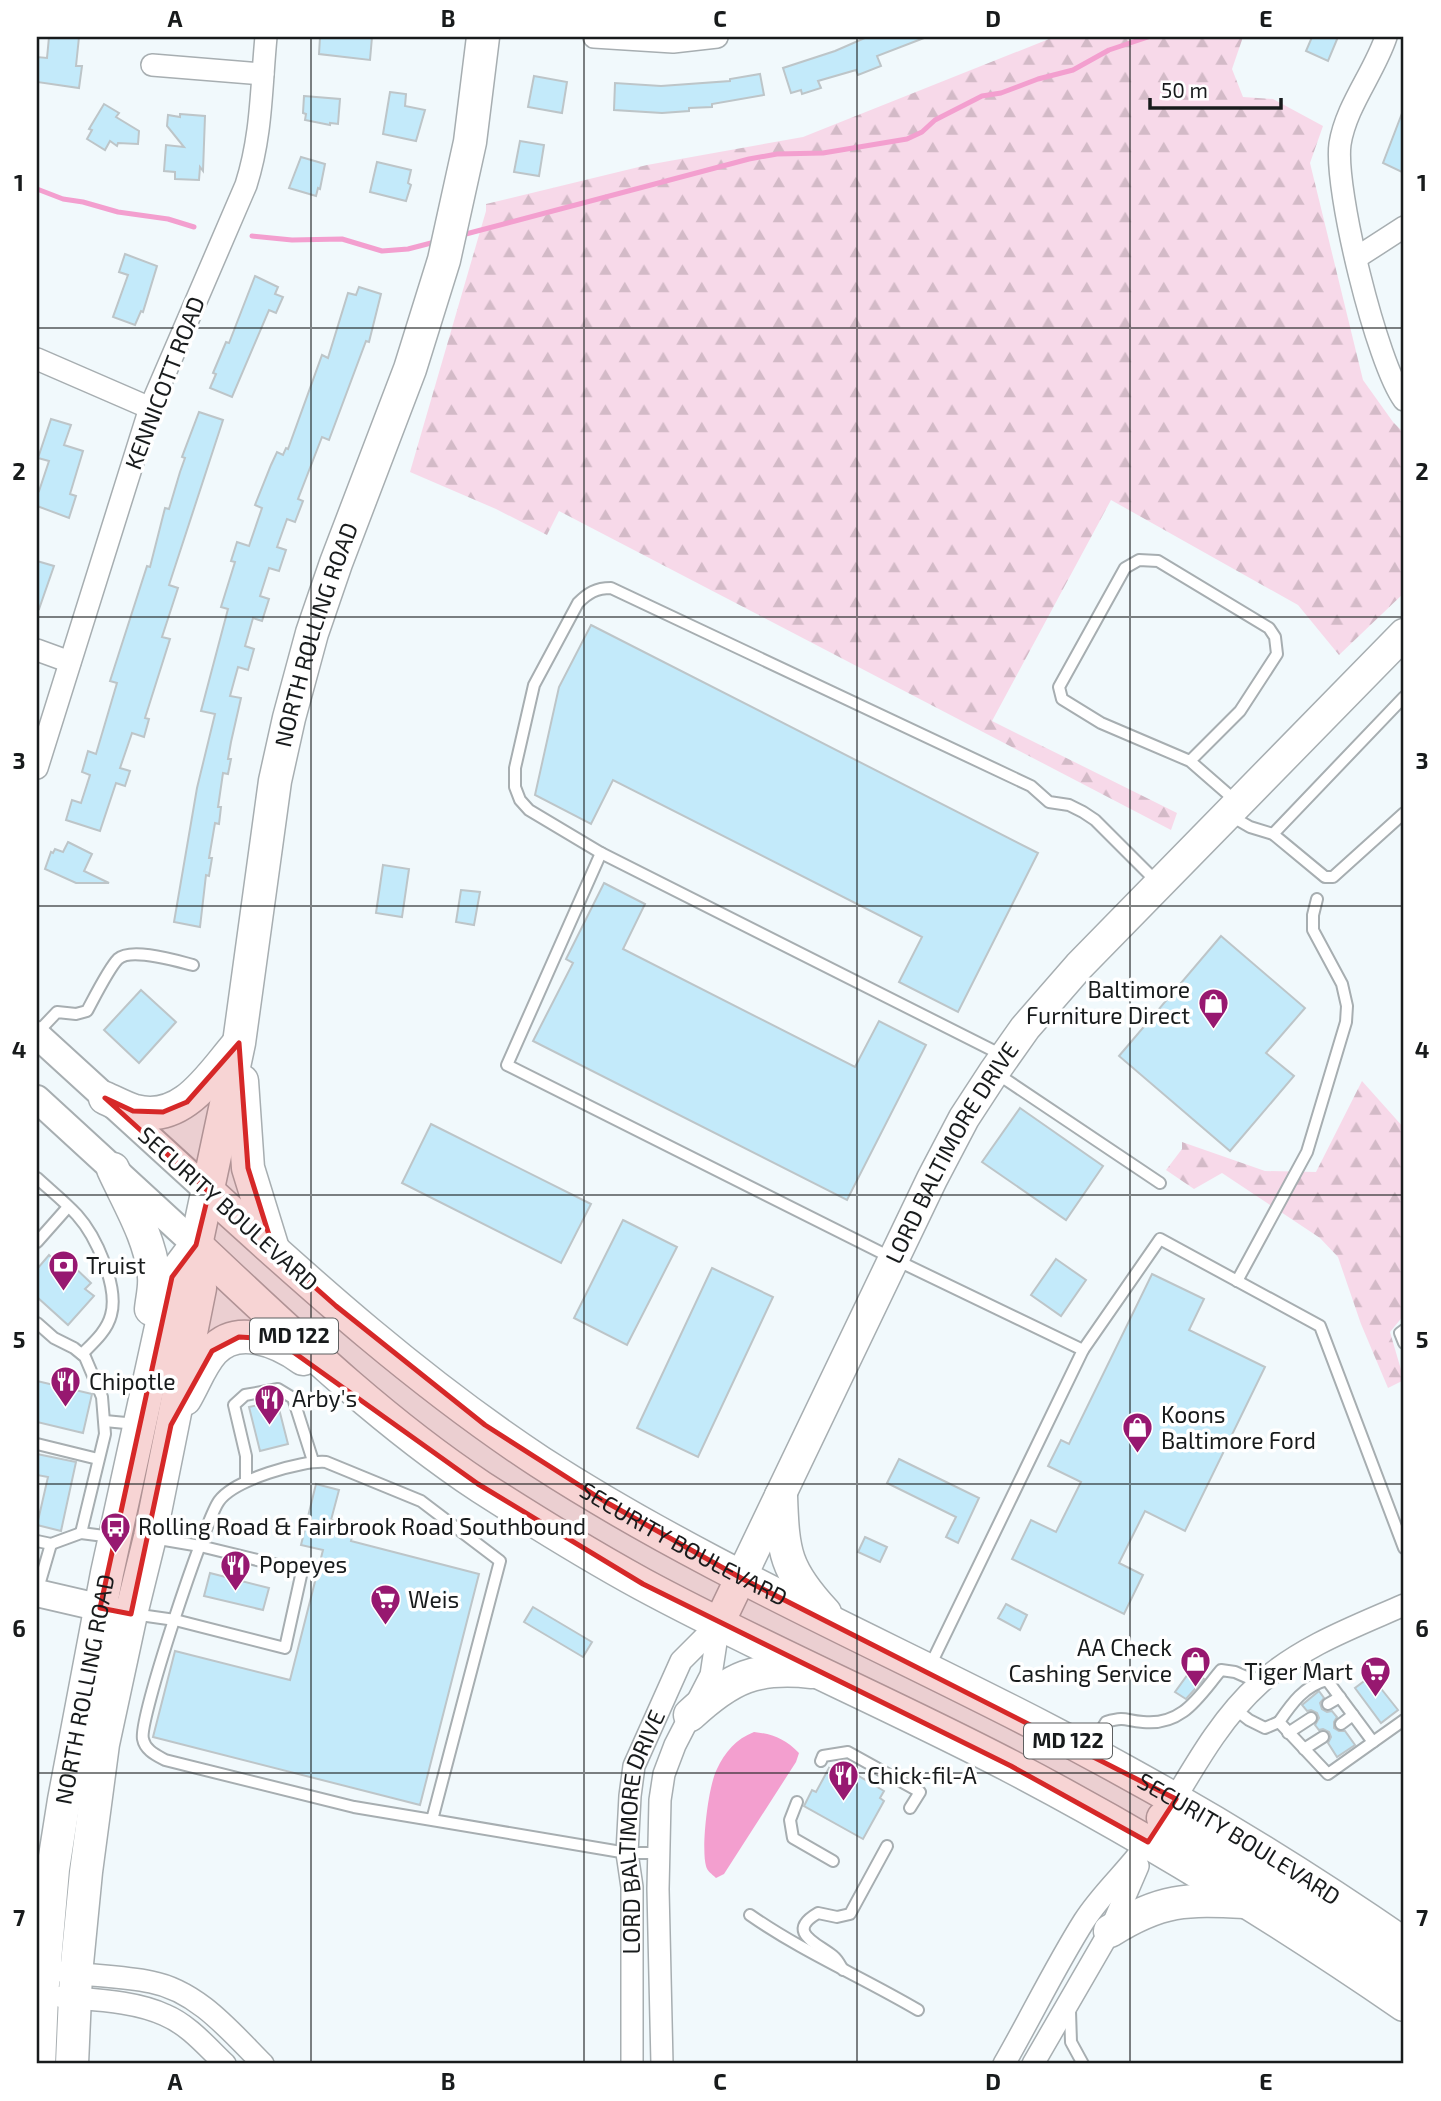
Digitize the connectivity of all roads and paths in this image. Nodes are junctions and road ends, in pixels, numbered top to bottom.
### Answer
1 (266, 37) edge
2 (483, 37) edge
3 (594, 37) edge
4 (717, 37) edge
5 (1386, 37) edge
6 (152, 65) dead end
7 (263, 74) junction
8 (1404, 227) edge
9 (1356, 258) junction
10 (37, 359) edge
11 (1404, 400) edge
12 (150, 408) junction
13 (1404, 634) edge
14 (37, 650) edge
15 (70, 662) junction
16 (1404, 697) edge
17 (1190, 761) junction
18 (37, 768) edge
19 (1233, 809) junction
20 (1404, 813) edge
21 (1273, 834) junction
22 (601, 853) junction
23 (1159, 884) junction
24 (1317, 899) dead end
25 (193, 965) dead end
26 (37, 1034) edge
27 (239, 1043) junction
28 (999, 1064) junction
29 (105, 1098) junction
30 (37, 1100) edge
31 (113, 1169) junction
32 (38, 1180) edge
33 (1160, 1182) dead end
34 (209, 1192) junction
35 (68, 1207) junction
36 (37, 1242) edge
37 (196, 1245) junction
38 (274, 1251) junction
39 (894, 1259) junction
40 (1237, 1281) junction
41 (37, 1322) edge
42 (1404, 1330) edge
43 (1404, 1343) edge
44 (1083, 1350) junction
45 (82, 1354) junction
46 (105, 1422) junction
47 (139, 1424) junction
48 (394, 1424) junction
49 (171, 1425) junction
50 (37, 1444) edge
51 (98, 1459) junction
52 (313, 1461) junction
53 (246, 1481) junction
54 (780, 1496) junction
55 (81, 1533) junction
56 (150, 1537) junction
57 (115, 1538) junction
58 (37, 1541) edge
59 (51, 1544) junction
60 (200, 1546) junction
61 (1404, 1548) edge
62 (741, 1578) junction
63 (37, 1594) edge
64 (1404, 1605) edge
65 (116, 1611) junction
66 (175, 1619) junction
67 (719, 1623) junction
68 (835, 1625) junction
69 (928, 1670) junction
70 (823, 1673) junction
71 (1260, 1683) junction
72 (1340, 1697) junction
73 (1328, 1704) dead end
74 (1235, 1709) junction
75 (690, 1715) junction
76 (1353, 1715) junction
77 (1311, 1717) dead end
78 (1404, 1720) edge
79 (1279, 1722) junction
80 (1341, 1724) dead end
81 (1288, 1733) junction
82 (1323, 1737) dead end
83 (1373, 1742) junction
84 (1304, 1749) junction
85 (1089, 1752) junction
86 (821, 1761) dead end
87 (797, 1802) dead end
88 (910, 1808) dead end
89 (432, 1820) junction
90 (1162, 1820) junction
91 (887, 1846) dead end
92 (627, 1853) junction
93 (660, 1853) junction
94 (833, 1861) dead end
95 (1248, 1902) junction
96 (750, 1915) dead end
97 (1110, 1931) junction
98 (1404, 1944) edge
99 (843, 1970) junction
100 (1404, 1974) edge
101 (40, 1982) edge
102 (76, 1986) junction
103 (1073, 1994) junction
104 (1404, 2005) edge
105 (918, 2010) dead end
106 (39, 2064) edge
107 (72, 2064) edge
108 (225, 2064) edge
109 (263, 2064) edge
110 (632, 2064) edge
111 (662, 2064) edge
112 (1004, 2064) edge
113 (1033, 2064) edge
114 (1083, 2064) edge

1 - 7 street, KENNICOTT ROAD
2 - 27 main road, NORTH ROLLING ROAD
3 - 4 street
5 - 9 street
6 - 7 street
7 - 12 street, KENNICOTT ROAD
8 - 9 street
9 - 11 street
10 - 12 street
12 - 15 street, KENNICOTT ROAD
13 - 19 main road, LORD BALTIMORE DRIVE
14 - 15 street
15 - 18 street, KENNICOTT ROAD
16 - 21 lane
17 - 17 lane
17 - 19 lane
19 - 21 lane
19 - 23 main road, LORD BALTIMORE DRIVE
20 - 21 lane
22 - 23 lane
22 - 28 lane
22 - 39 lane
23 - 28 main road, LORD BALTIMORE DRIVE
24 - 40 lane
25 - 26 lane
26 - 29 street, SECURITY BOULEVARD
27 - 29 main road
27 - 34 main road, NORTH ROLLING ROAD
27 - 38 main road
28 - 33 lane
28 - 39 main road, LORD BALTIMORE DRIVE
29 - 34 street, SECURITY BOULEVARD
30 - 31 street, SECURITY BOULEVARD
31 - 37 street, SECURITY BOULEVARD
31 - 47 main road
32 - 35 lane
34 - 37 main road, NORTH ROLLING ROAD
34 - 38 main road, SECURITY BOULEVARD / MD 122
35 - 36 lane
35 - 45 lane
37 - 47 main road, NORTH ROLLING ROAD
37 - 48 main road, SECURITY BOULEVARD / MD 122
37 - 49 main road, NORTH ROLLING ROAD
38 - 62 main road, SECURITY BOULEVARD / MD 122
39 - 44 lane
39 - 54 main road, LORD BALTIMORE DRIVE
40 - 44 lane
40 - 61 lane
41 - 45 lane
42 - 43 lane
44 - 69 lane
45 - 46 lane
46 - 47 lane
46 - 51 lane
47 - 57 main road, NORTH ROLLING ROAD
48 - 49 main road
48 - 67 main road, SECURITY BOULEVARD / MD 122
49 - 56 main road, NORTH ROLLING ROAD
50 - 51 lane
51 - 55 lane
52 - 53 lane
52 - 53 lane
52 - 89 lane
53 - 60 lane
54 - 62 main road, LORD BALTIMORE DRIVE
54 - 68 main road
55 - 57 lane
55 - 59 lane
56 - 60 lane
56 - 65 main road, NORTH ROLLING ROAD
57 - 65 main road, NORTH ROLLING ROAD
58 - 59 lane
59 - 63 lane
60 - 66 lane
60 - 66 lane
62 - 67 main road, LORD BALTIMORE DRIVE
62 - 68 main road, SECURITY BOULEVARD / MD 122
63 - 65 street
64 - 71 street
65 - 66 lane
65 - 101 main road, NORTH ROLLING ROAD
65 - 102 main road, NORTH ROLLING ROAD
66 - 89 lane
67 - 70 main road, SECURITY BOULEVARD / MD 122
67 - 75 street, LORD BALTIMORE DRIVE
67 - 92 street, LORD BALTIMORE DRIVE
68 - 69 main road, SECURITY BOULEVARD / MD 122
69 - 85 main road, SECURITY BOULEVARD / MD 122
70 - 75 main road
70 - 90 main road, SECURITY BOULEVARD / MD 122
71 - 74 street
71 - 85 lane
72 - 73 lane
72 - 76 lane
72 - 79 lane
74 - 79 lane
74 - 90 street
75 - 93 street, LORD BALTIMORE DRIVE
76 - 80 lane
76 - 83 lane
77 - 81 lane
78 - 83 lane
79 - 81 lane
81 - 84 lane
82 - 84 lane
83 - 84 lane
85 - 90 main road, SECURITY BOULEVARD / MD 122
86 - 88 lane
87 - 94 lane
89 - 92 lane
90 - 95 main road, SECURITY BOULEVARD / MD 122
90 - 97 street
90 - 98 main road, SECURITY BOULEVARD / MD 122
90 - 100 main road
90 - 112 street
91 - 99 lane
92 - 93 lane
92 - 110 street, LORD BALTIMORE DRIVE
93 - 111 street, LORD BALTIMORE DRIVE
95 - 97 main road
95 - 104 main road, SECURITY BOULEVARD / MD 122
96 - 99 lane
97 - 103 street
99 - 105 lane
101 - 102 street
101 - 106 main road, NORTH ROLLING ROAD
102 - 107 main road, NORTH ROLLING ROAD
102 - 108 street
102 - 109 street
103 - 113 street
103 - 114 lane

